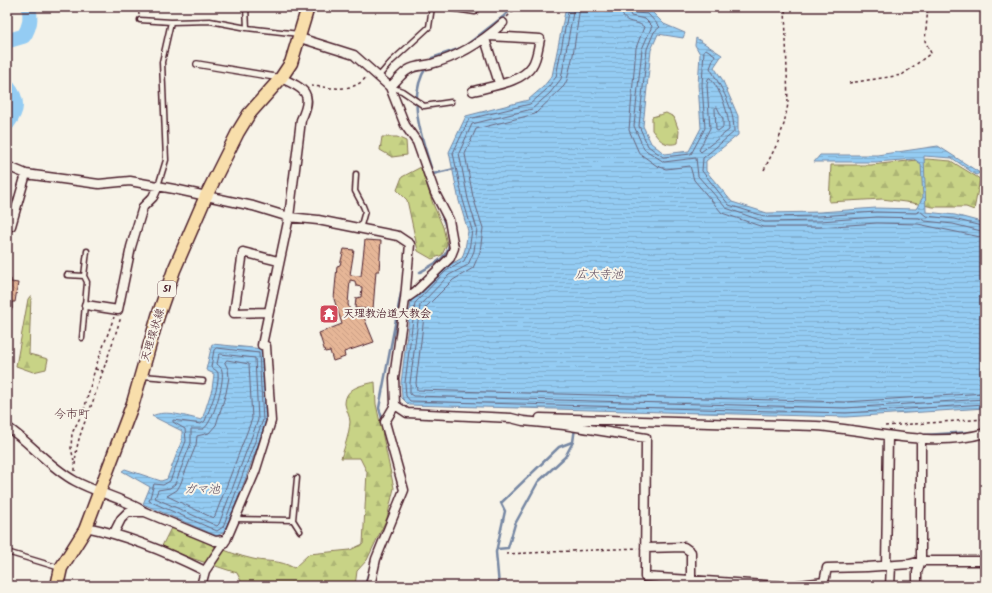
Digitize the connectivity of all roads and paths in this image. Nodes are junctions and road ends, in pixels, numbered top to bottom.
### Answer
1 (246, 7) edge
2 (308, 7) edge
3 (432, 7) edge
4 (442, 7) edge
5 (517, 7) edge
6 (785, 7) edge
7 (928, 7) edge
8 (475, 12) dead end
9 (140, 20) dead end
10 (170, 22) junction
11 (503, 23) joint
12 (247, 28) junction
13 (301, 36) junction
14 (487, 37) junction
15 (197, 64) dead end
16 (370, 71) junction
17 (379, 76) junction
18 (281, 78) junction
19 (850, 83) dead end
20 (499, 84) junction
21 (390, 87) junction
22 (303, 88) junction
23 (472, 91) dead end
24 (451, 102) dead end
25 (7, 166) edge
26 (764, 170) dead end
27 (26, 174) junction
28 (356, 174) dead end
29 (158, 186) junction
30 (206, 196) junction
31 (289, 217) junction
32 (11, 226) dead end
33 (360, 229) junction
34 (87, 251) dead end
35 (278, 261) junction
36 (67, 275) dead end
37 (84, 276) junction
38 (405, 299) junction
39 (86, 305) junction
40 (118, 310) junction
41 (268, 312) junction
42 (82, 338) dead end
43 (95, 369) junction
44 (103, 370) junction
45 (141, 376) junction
46 (203, 381) dead end
47 (395, 405) junction
48 (511, 418) junction
49 (985, 418) edge
50 (881, 426) dead end
51 (7, 427) edge
52 (985, 433) edge
53 (888, 436) junction
54 (921, 438) junction
55 (75, 465) junction
56 (297, 478) dead end
57 (75, 481) junction
58 (100, 492) junction
59 (145, 512) junction
60 (235, 518) junction
61 (293, 520) junction
62 (86, 527) junction
63 (300, 531) dead end
64 (114, 533) junction
65 (226, 540) junction
66 (645, 548) junction
67 (7, 552) edge
68 (506, 554) dead end
69 (921, 561) junction
70 (985, 561) edge
71 (889, 566) junction
72 (61, 568) junction
73 (205, 572) junction
74 (691, 580) junction
75 (57, 586) edge
76 (201, 586) edge
77 (370, 586) edge
78 (779, 586) edge
79 (792, 586) edge
80 (890, 586) edge
81 (917, 586) edge

1 - 12 lane
2 - 13 main road, 天理環状線 / 51
3 - 17 lane
4 - 8 lane
5 - 11 path
6 - 26 path
7 - 19 path
9 - 10 lane
10 - 12 lane
10 - 29 lane
11 - 14 street
12 - 13 lane
13 - 16 street
13 - 18 main road, 天理環状線 / 51
14 - 20 street
14 - 20 street
14 - 21 street
15 - 18 street
16 - 17 street
16 - 22 path
17 - 21 street
18 - 22 street
18 - 30 main road, 天理環状線 / 51
20 - 23 street
21 - 24 lane
21 - 38 street
22 - 31 street
25 - 27 street
27 - 29 street
27 - 32 street
28 - 33 lane
29 - 30 street
29 - 40 street
30 - 31 street
30 - 45 main road, 天理環状線 / 51
31 - 33 street
31 - 35 street
33 - 38 street
34 - 37 lane
35 - 41 street
35 - 41 street
36 - 37 lane
37 - 39 lane
38 - 47 street
39 - 40 street
39 - 42 lane
40 - 43 path
40 - 44 path
41 - 60 street
43 - 44 path
43 - 55 path
44 - 55 path
45 - 46 lane
45 - 58 main road, 天理環状線 / 51
47 - 48 street
47 - 77 street
48 - 53 street
48 - 66 street
49 - 50 path
51 - 57 street
52 - 54 street
53 - 54 street
53 - 71 street
54 - 69 street
55 - 57 path
56 - 61 lane
57 - 58 street
58 - 59 street
58 - 62 main road, 天理環状線 / 51
59 - 64 street
59 - 65 street
60 - 61 lane
60 - 65 street
61 - 63 lane
62 - 64 street
62 - 72 main road, 天理環状線 / 51
64 - 73 street
65 - 73 street
66 - 68 path
66 - 74 street
66 - 74 street
67 - 72 lane
69 - 70 street
69 - 71 street
69 - 81 street
71 - 79 street
71 - 80 street
72 - 75 main road, 天理環状線 / 51
73 - 76 street
74 - 78 street

